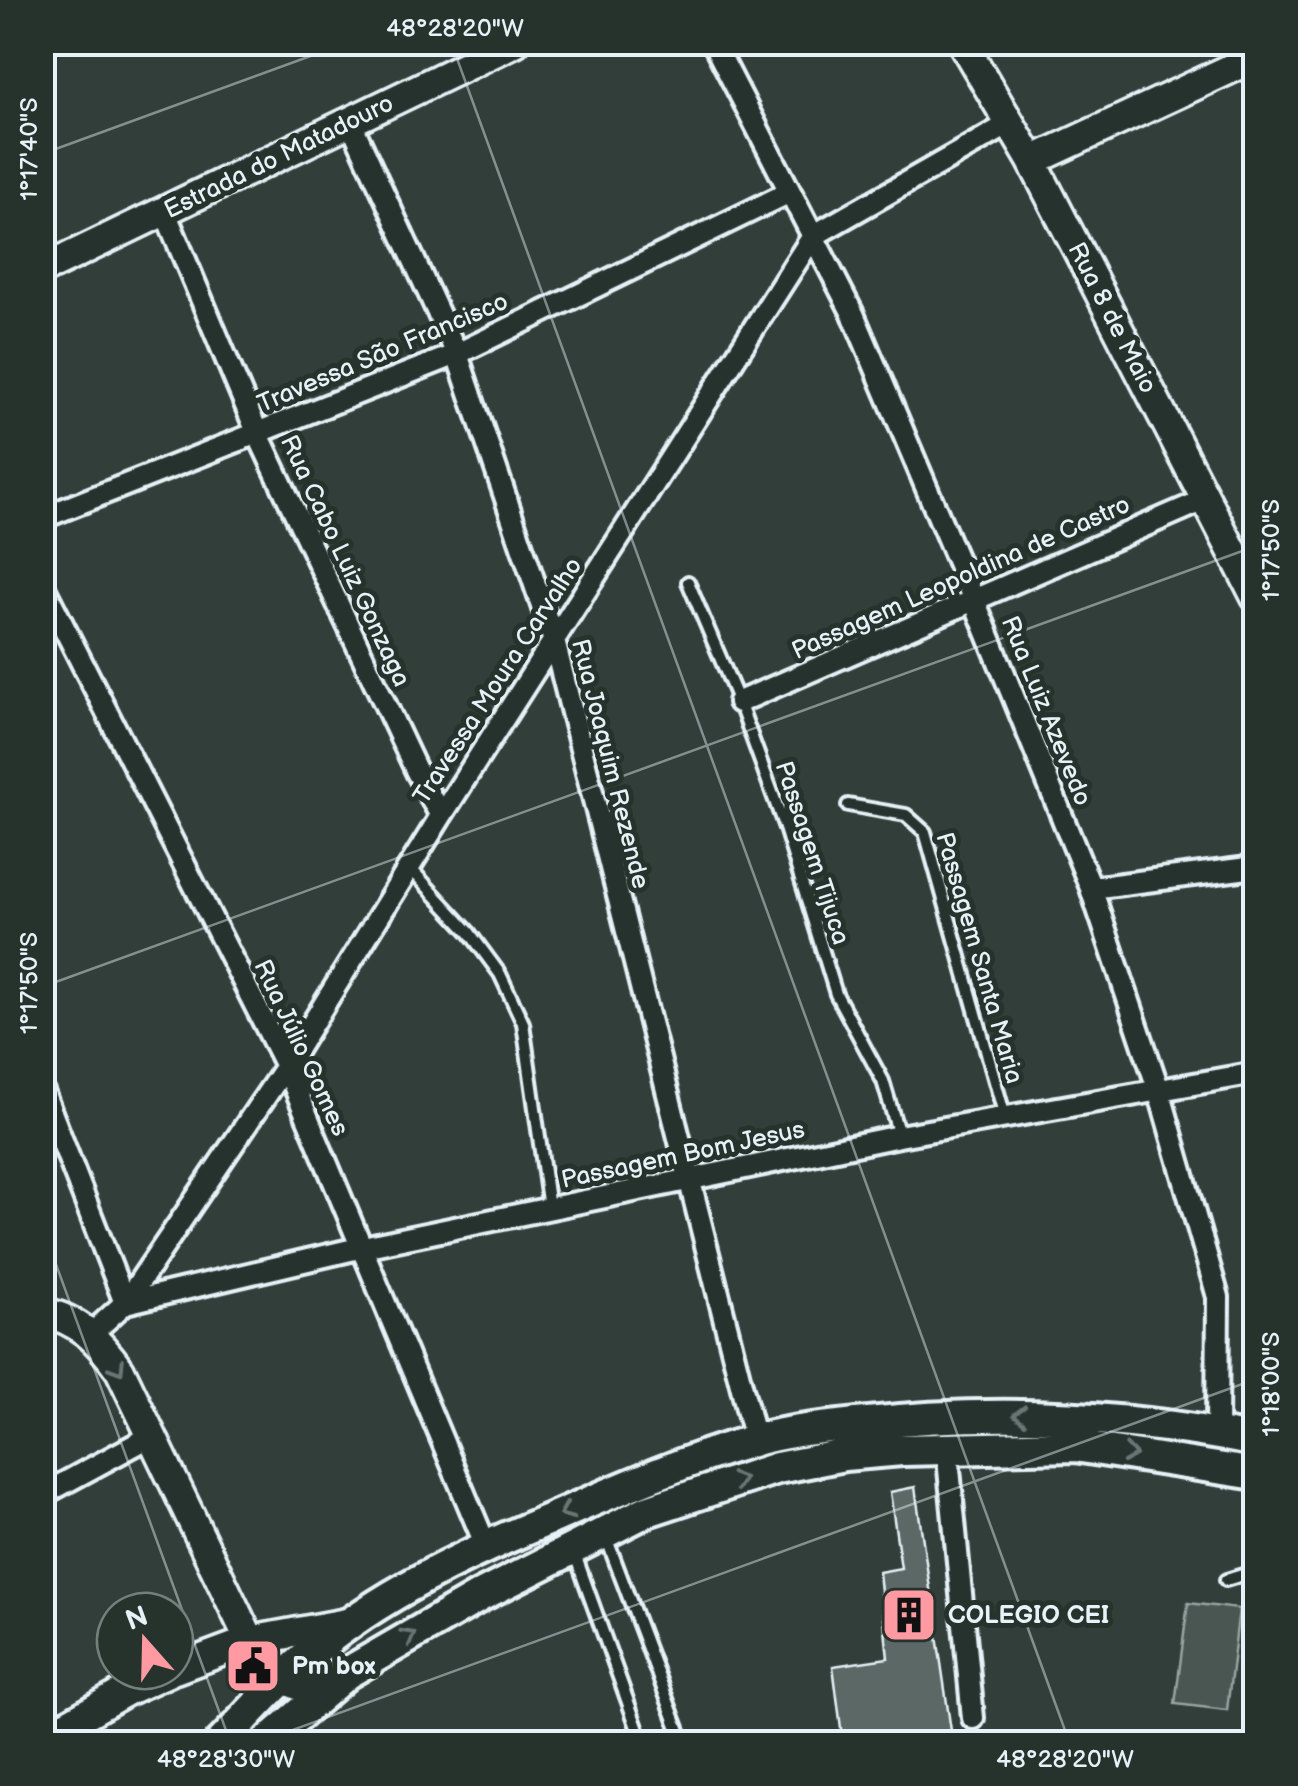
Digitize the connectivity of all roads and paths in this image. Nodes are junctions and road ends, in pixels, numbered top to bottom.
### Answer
1 (515, 42) edge
2 (714, 42) edge
3 (962, 42) edge
4 (1256, 57) edge
5 (351, 122) junction
6 (1009, 124) junction
7 (1032, 161) junction
8 (790, 192) junction
9 (164, 212) junction
10 (813, 236) junction
11 (42, 270) edge
12 (458, 354) junction
13 (257, 432) junction
14 (1204, 500) junction
15 (42, 518) edge
16 (1252, 581) edge
17 (688, 582) dead end
18 (42, 584) edge
19 (974, 600) junction
20 (554, 641) junction
21 (739, 702) junction
22 (848, 805) dead end
23 (441, 816) junction
24 (1256, 866) edge
25 (412, 869) junction
26 (1091, 888) junction
27 (286, 1066) junction
28 (1256, 1073) edge
29 (42, 1089) edge
30 (1159, 1091) junction
31 (1005, 1117) junction
32 (899, 1136) junction
33 (689, 1180) junction
34 (550, 1208) junction
35 (363, 1247) junction
36 (125, 1303) junction
37 (42, 1312) edge
38 (91, 1334) junction
39 (1077, 1431) junction
40 (1217, 1434) junction
41 (153, 1435) junction
42 (754, 1440) junction
43 (1256, 1441) edge
44 (947, 1448) junction
45 (678, 1467) junction
46 (1256, 1474) edge
47 (42, 1495) edge
48 (688, 1497) junction
49 (604, 1532) junction
50 (486, 1546) junction
51 (572, 1548) junction
52 (1256, 1566) edge
53 (1226, 1580) dead end
54 (501, 1585) junction
55 (353, 1622) junction
56 (250, 1641) junction
57 (195, 1662) edge
58 (284, 1679) junction
59 (326, 1687) junction
60 (126, 1691) edge
61 (973, 1718) dead end
62 (42, 1739) edge
63 (268, 1742) edge
64 (220, 1744) edge
65 (643, 1744) edge
66 (684, 1744) edge

1 - 5 main road, Estrada do Matadouro
2 - 8 street, Rua Luiz Azevedo
3 - 6 main road, Rua 8 de Maio
4 - 7 main road
5 - 9 main road, Estrada do Matadouro
5 - 12 street, Rua Joaquim Rezende
6 - 7 main road, Rua 8 de Maio
6 - 10 street, Travessa Moura Carvalho
7 - 14 main road, Rua 8 de Maio
8 - 10 street, Rua Luiz Azevedo
8 - 12 street, Travessa São Francisco
9 - 11 main road, Estrada do Matadouro
9 - 13 street, Rua Cabo Luiz Gonzaga
10 - 19 street, Rua Luiz Azevedo
10 - 20 street, Travessa Moura Carvalho
12 - 13 street, Travessa São Francisco
12 - 20 street, Rua Joaquim Rezende
13 - 15 street, Travessa São Francisco
13 - 23 street, Rua Cabo Luiz Gonzaga
14 - 16 main road, Rua 8 de Maio
14 - 19 street, Passagem Leopoldina de Castro
17 - 21 lane, Passagem Tijuca
18 - 27 street, Rua Júlio Gomes
19 - 21 street, Passagem Leopoldina de Castro
19 - 26 street, Rua Luiz Azevedo
20 - 23 street, Travessa Moura Carvalho
20 - 33 street, Rua Joaquim Rezende
21 - 32 lane, Passagem Tijuca
22 - 31 lane, Passagem Santa Maria
23 - 25 street, Travessa Moura Carvalho
24 - 26 street
25 - 27 street, Travessa Moura Carvalho
25 - 34 lane
26 - 30 street, Rua Luiz Azevedo
27 - 35 street, Rua Júlio Gomes
27 - 36 street, Travessa Moura Carvalho
28 - 30 street, Passagem Bom Jesus
29 - 36 street
30 - 31 street, Passagem Bom Jesus
30 - 40 street, Rua Luiz Azevedo
31 - 32 street, Passagem Bom Jesus
32 - 33 street, Passagem Bom Jesus
33 - 34 street, Passagem Bom Jesus
33 - 42 street, Rua Joaquim Rezende
34 - 35 street, Passagem Bom Jesus
35 - 36 street, Passagem Bom Jesus
35 - 50 street, Rua Júlio Gomes
36 - 38 street, Travessa Moura Carvalho
37 - 38 main road
38 -> 41 main road
39 - 40 main road
39 -> 42 main road
39 - 44 main road
39 -> 46 main road
40 - 43 main road
41 - 47 street
41 - 56 main road
42 - 45 main road
48 -> 44 main road
44 - 61 street
45 - 48 main road
45 -> 50 main road
48 - 49 main road
49 - 51 main road
49 - 66 lane
50 - 54 main road
50 - 55 main road
51 - 54 main road
51 - 65 lane
52 - 53 lane
59 -> 54 main road
55 - 56 main road
55 - 58 main road
56 - 57 main road
56 - 58 main road
58 - 59 main road
58 - 64 main road
59 - 63 main road
60 - 62 main road

